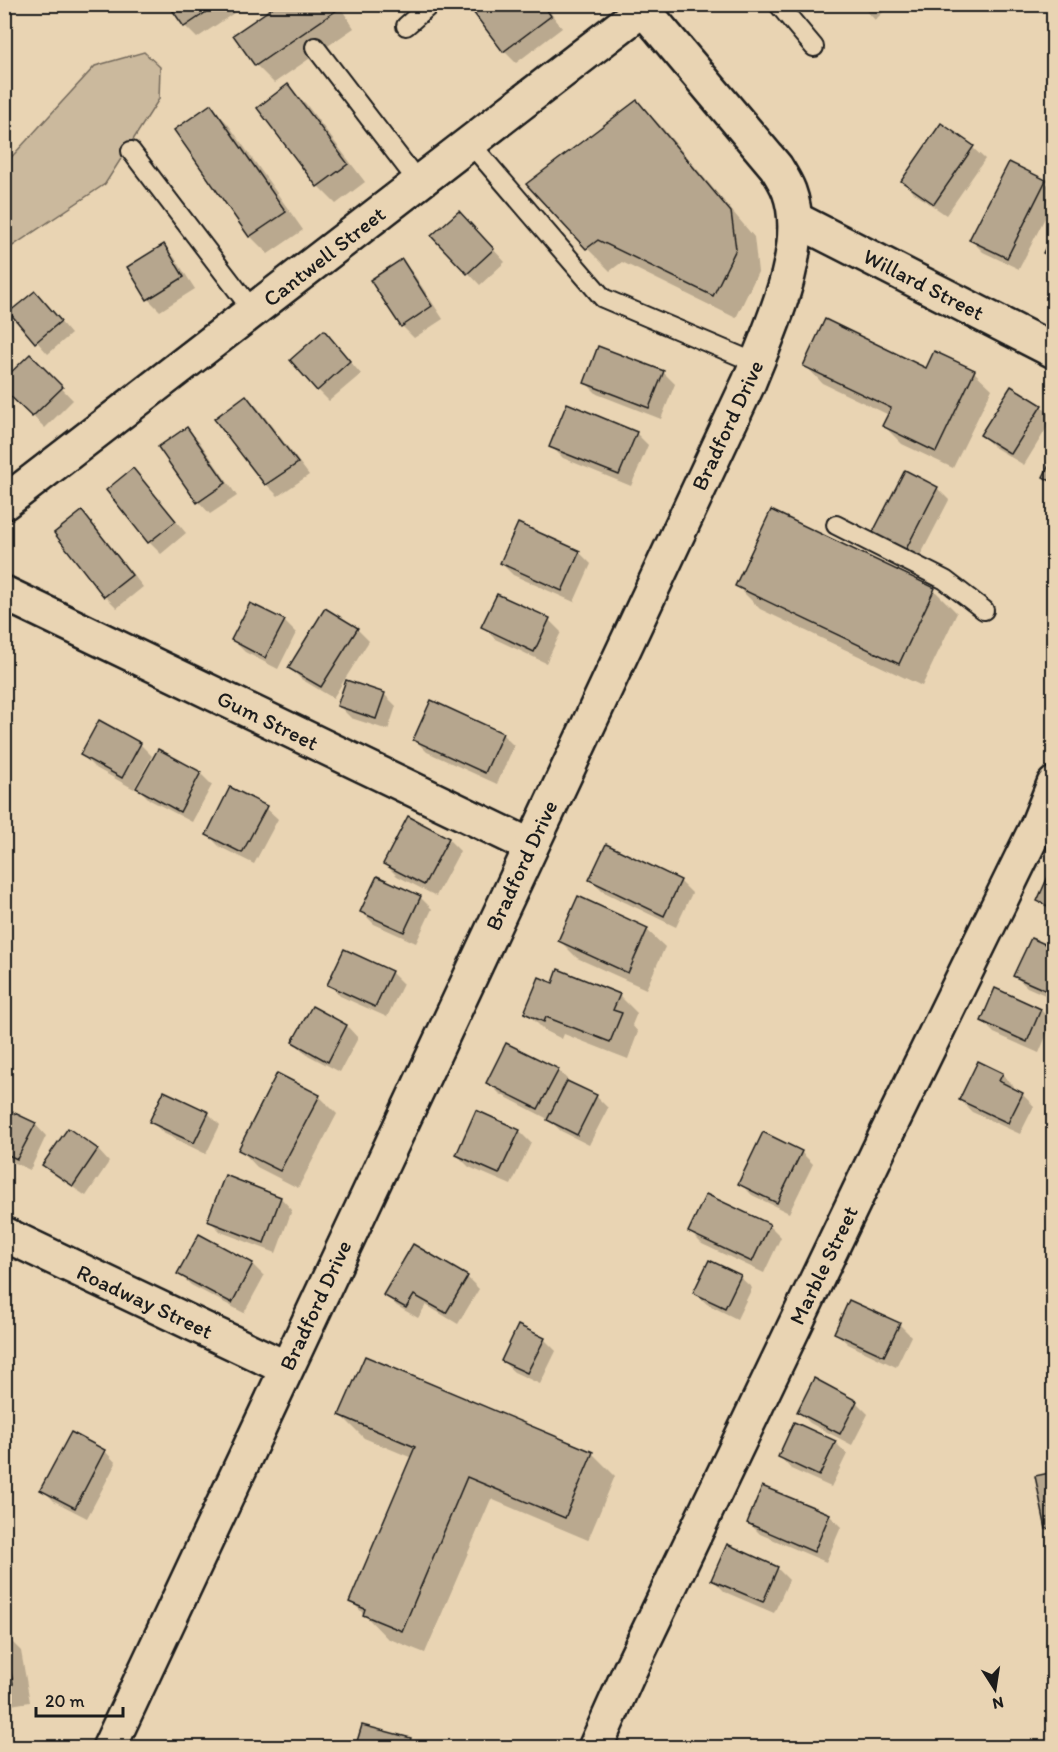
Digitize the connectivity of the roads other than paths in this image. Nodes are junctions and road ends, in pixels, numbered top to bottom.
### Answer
1 (432, 4) edge
2 (778, 4) edge
3 (641, 7) edge
4 (406, 26) dead end
5 (315, 47) dead end
6 (814, 47) dead end
7 (470, 142) junction
8 (130, 151) dead end
9 (419, 183) junction
10 (795, 219) junction
11 (253, 311) junction
12 (1053, 351) edge
13 (756, 363) junction
14 (4, 503) edge
15 (836, 525) dead end
16 (4, 593) edge
17 (984, 610) dead end
18 (1053, 784) edge
19 (1045, 830) edge
20 (531, 846) junction
21 (4, 1234) edge
22 (286, 1368) junction
23 (109, 1748) edge
24 (595, 1748) edge

1 - 4 lane
2 - 6 lane
3 - 7 street, Cantwell Street
3 - 10 street, Bradford Drive
5 - 9 lane
7 - 9 street, Cantwell Street
7 - 13 lane
8 - 11 lane
9 - 11 street, Cantwell Street
10 - 12 street, Willard Street
10 - 13 street, Bradford Drive
11 - 14 street, Cantwell Street
13 - 20 street, Bradford Drive
15 - 17 lane
16 - 20 street, Gum Street
18 - 19 street, Marble Street
19 - 24 street, Marble Street
20 - 22 street, Bradford Drive
21 - 22 street, Roadway Street
22 - 23 street, Bradford Drive

